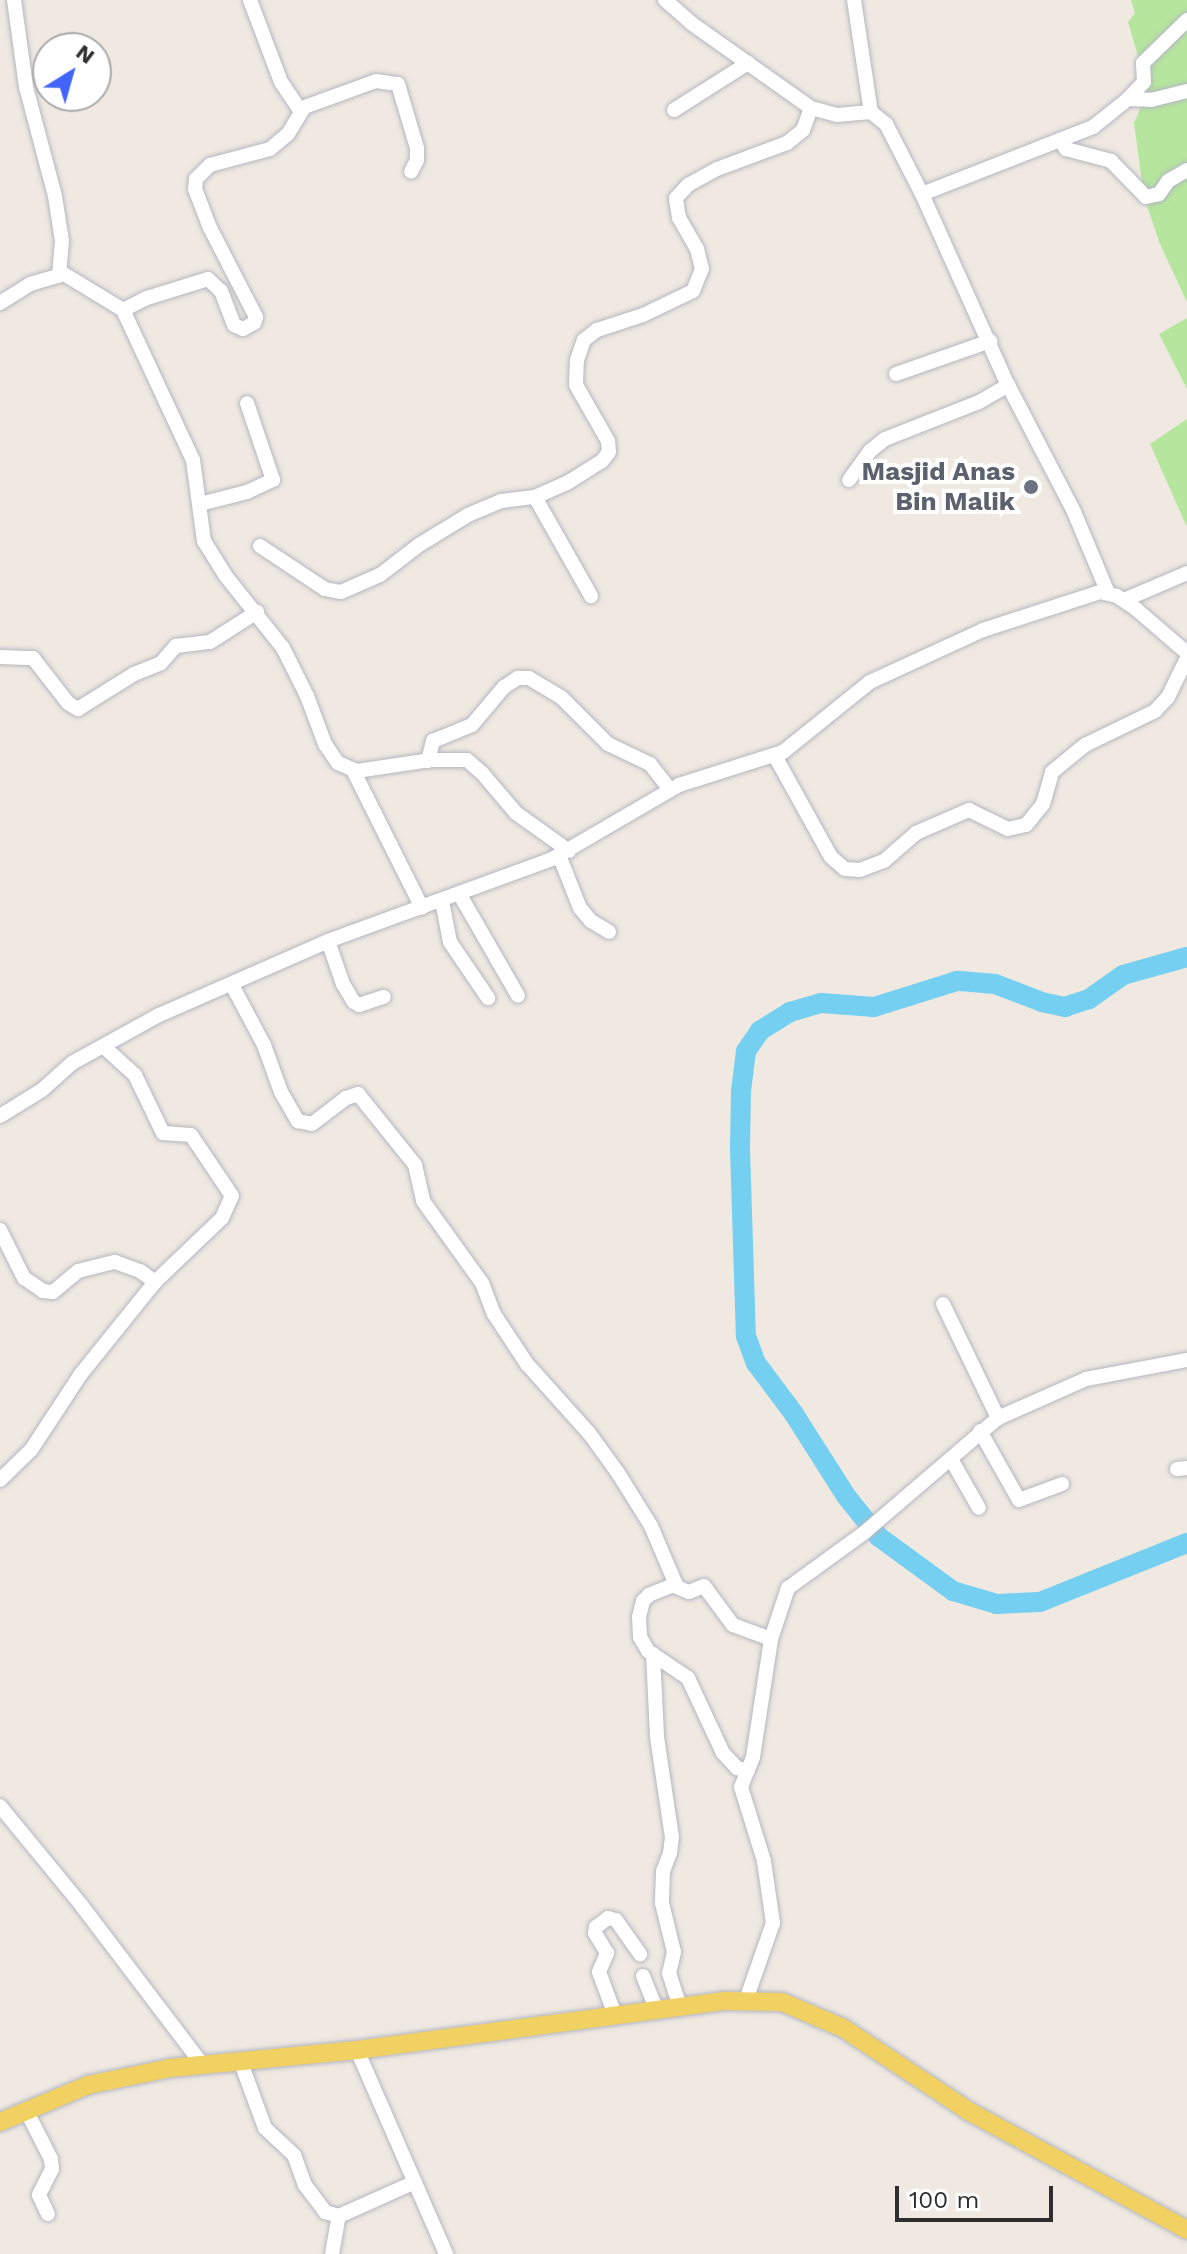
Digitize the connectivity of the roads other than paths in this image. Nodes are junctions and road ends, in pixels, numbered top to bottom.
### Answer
1 (14, 0) edge
2 (250, 0) edge
3 (665, 0) edge
4 (854, 0) edge
5 (1187, 20) edge
6 (748, 63) junction
7 (1187, 91) edge
8 (1128, 99) junction
9 (811, 108) junction
10 (303, 109) junction
11 (674, 110) dead end
12 (871, 112) junction
13 (1060, 140) junction
14 (1187, 170) edge
15 (411, 172) dead end
16 (922, 194) junction
17 (59, 274) junction
18 (0, 303) edge
19 (123, 310) junction
20 (990, 341) junction
21 (896, 374) dead end
22 (1008, 385) junction
23 (247, 403) dead end
24 (849, 480) dead end
25 (535, 497) junction
26 (200, 504) junction
27 (260, 546) dead end
28 (1187, 573) edge
29 (1108, 593) junction
30 (591, 596) dead end
31 (1124, 600) junction
32 (257, 612) junction
33 (1187, 655) edge
34 (0, 657) edge
35 (775, 756) junction
36 (428, 761) junction
37 (353, 770) junction
38 (670, 790) junction
39 (564, 853) junction
40 (460, 895) junction
41 (442, 901) junction
42 (422, 908) junction
43 (609, 932) dead end
44 (328, 941) junction
45 (232, 985) junction
46 (518, 996) dead end
47 (384, 997) dead end
48 (488, 998) dead end
49 (103, 1046) junction
50 (0, 1116) edge
51 (0, 1230) edge
52 (155, 1282) junction
53 (943, 1304) dead end
54 (1187, 1360) edge
55 (998, 1418) junction
56 (980, 1431) junction
57 (951, 1459) junction
58 (0, 1480) edge
59 (1062, 1484) dead end
60 (979, 1508) dead end
61 (676, 1584) junction
62 (771, 1639) junction
63 (653, 1654) junction
64 (748, 1771) junction
65 (0, 1806) edge
66 (640, 1954) dead end
67 (643, 1976) dead end
68 (746, 2000) junction
69 (680, 2007) junction
70 (657, 2010) junction
71 (615, 2015) junction
72 (357, 2050) junction
73 (241, 2063) junction
74 (202, 2064) junction
75 (26, 2110) junction
76 (0, 2122) edge
77 (415, 2182) junction
78 (48, 2214) dead end
79 (339, 2216) junction
80 (1187, 2230) edge
81 (332, 2254) edge
82 (446, 2254) edge

1 - 17 street
2 - 10 street
3 - 6 street
4 - 12 street
5 - 8 street
6 - 9 street
6 - 11 street
7 - 8 street
8 - 13 street
9 - 12 street
9 - 25 street
10 - 15 street
10 - 19 street
12 - 16 street
13 - 14 street
13 - 16 street
16 - 20 street
17 - 18 street
17 - 19 street
19 - 26 street
20 - 21 street
20 - 22 street
22 - 24 street
22 - 29 street
23 - 26 street
25 - 27 street
25 - 30 street
26 - 32 street
28 - 31 street
29 - 31 street
29 - 35 street
31 - 33 street
32 - 34 street
32 - 37 street
33 - 35 street
35 - 38 street
36 - 37 street
36 - 38 street
36 - 39 street
37 - 42 street
38 - 39 street
39 - 40 street
39 - 43 street
40 - 41 street
40 - 46 street
41 - 42 street
41 - 48 street
42 - 44 street
44 - 45 street
44 - 47 street
45 - 49 street
45 - 61 street
49 - 50 street
49 - 52 street
51 - 52 street
52 - 58 street
53 - 55 street
54 - 55 street
55 - 56 street
56 - 57 street
56 - 59 street
57 - 60 street
57 - 62 street
61 - 62 street
61 - 63 street
62 - 64 street
63 - 64 street
63 - 69 street
64 - 68 street
65 - 74 street
66 - 71 street
67 - 70 street
68 - 69 main road
68 - 80 main road
69 - 70 main road
70 - 71 main road
71 - 72 main road
72 - 73 main road
72 - 77 street
73 - 74 main road
73 - 79 street
74 - 75 main road
75 - 76 main road
75 - 78 street
77 - 79 street
77 - 82 street
79 - 81 street

